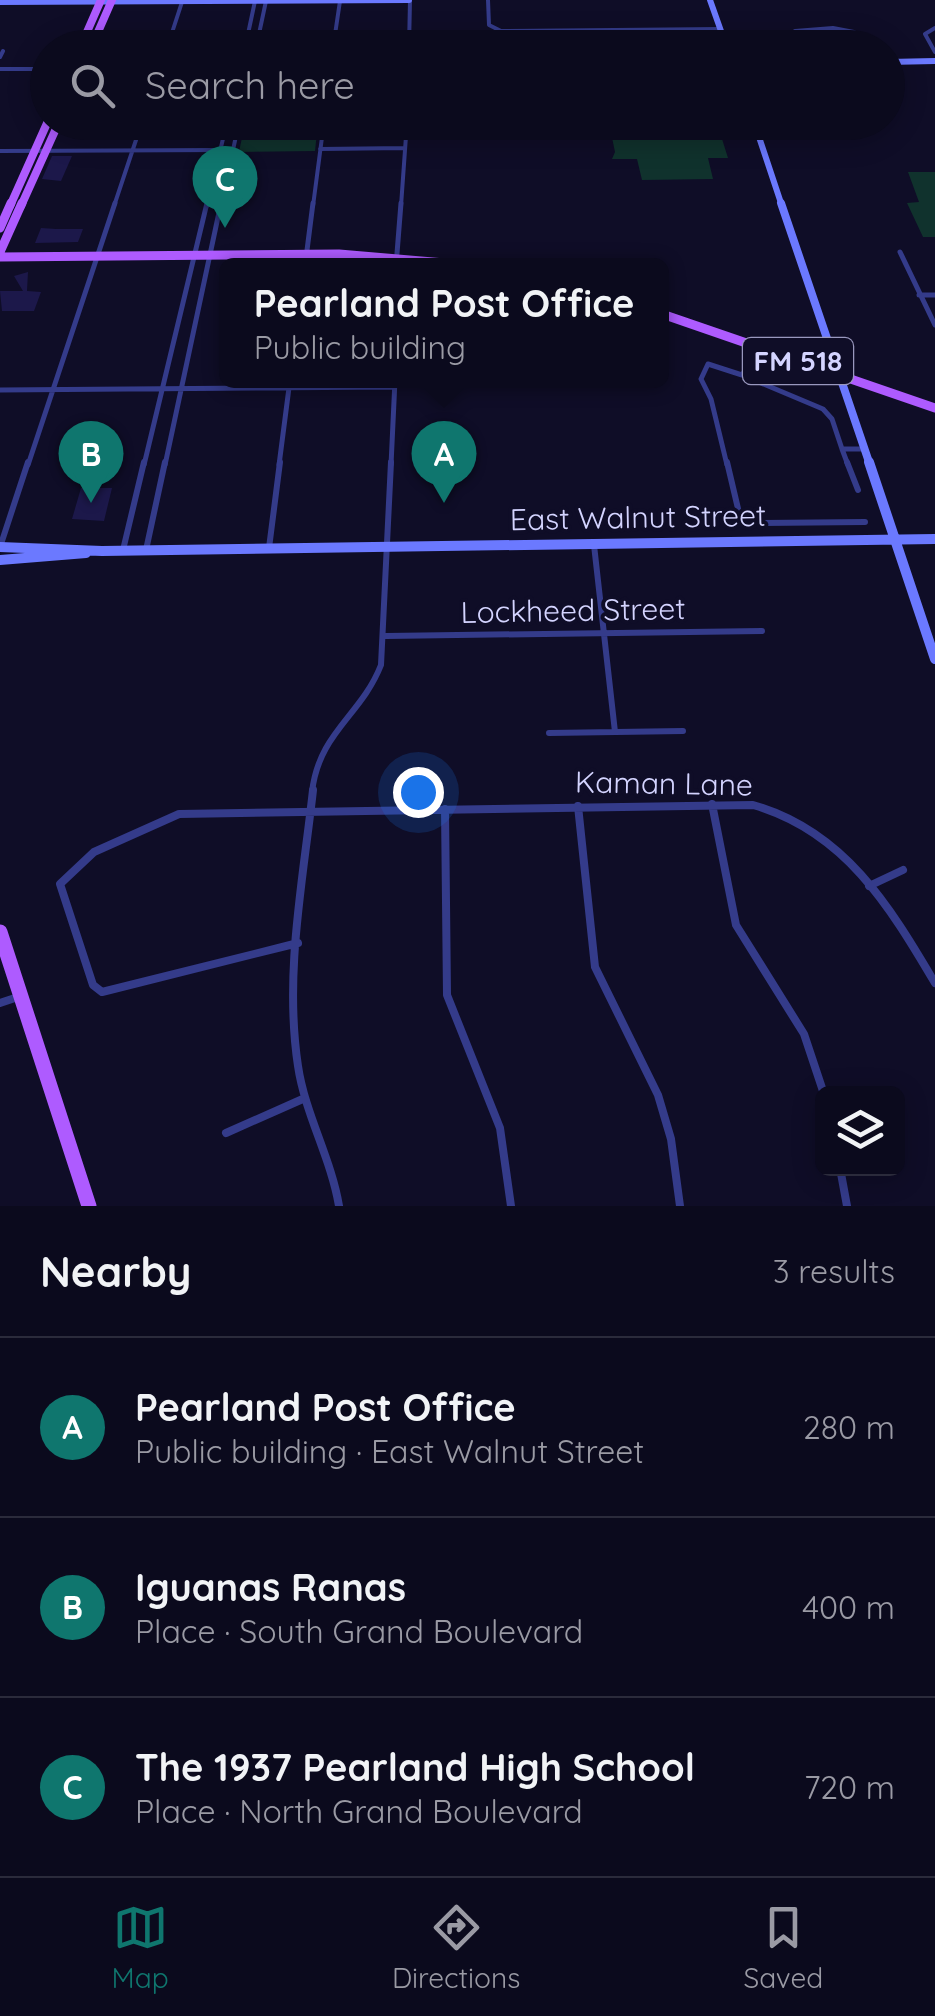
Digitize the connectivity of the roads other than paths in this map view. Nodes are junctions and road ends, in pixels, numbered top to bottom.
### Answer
1 (340, 0) edge
2 (410, 0) edge
3 (488, 0) edge
4 (710, 0) edge
5 (101, 1) edge
6 (112, 1) edge
7 (256, 1) edge
8 (266, 1) edge
9 (0, 2) edge
10 (182, 2) edge
11 (935, 28) edge
12 (720, 29) joint
13 (88, 30) edge
14 (99, 30) edge
15 (173, 30) edge
16 (249, 30) edge
17 (260, 30) edge
18 (336, 30) edge
19 (409, 30) edge
20 (499, 30) edge
21 (610, 30) edge
22 (808, 30) edge
23 (844, 30) edge
24 (935, 52) edge
25 (935, 61) edge
26 (905, 62) edge
27 (0, 69) edge
28 (30, 69) edge
29 (39, 140) edge
30 (52, 140) edge
31 (136, 140) edge
32 (224, 140) edge
33 (235, 140) edge
34 (321, 140) edge
35 (405, 140) edge
36 (760, 140) edge
37 (405, 148) junction
38 (320, 149) junction
39 (132, 150) junction
40 (221, 150) junction
41 (233, 150) junction
42 (0, 151) edge
43 (34, 151) junction
44 (47, 151) junction
45 (0, 228) edge
46 (900, 252) dead end
47 (0, 254) edge
48 (96, 256) junction
49 (196, 256) junction
50 (210, 256) junction
51 (258, 258) edge
52 (306, 258) edge
53 (396, 258) edge
54 (919, 295) junction
55 (935, 295) edge
56 (669, 316) edge
57 (935, 325) edge
58 (760, 348) junction
59 (742, 375) junction
60 (840, 375) junction
61 (219, 387) edge
62 (181, 388) junction
63 (289, 388) edge
64 (395, 388) edge
65 (164, 389) junction
66 (0, 390) edge
67 (52, 390) junction
68 (935, 408) edge
69 (842, 449) junction
70 (865, 449) junction
71 (858, 490) dead end
72 (864, 522) dead end
73 (822, 523) junction
74 (935, 539) edge
75 (827, 540) junction
76 (894, 540) junction
77 (594, 544) junction
78 (0, 548) edge
79 (269, 548) junction
80 (388, 548) junction
81 (102, 550) junction
82 (123, 550) junction
83 (146, 550) junction
84 (0, 560) edge
85 (762, 630) dead end
86 (604, 633) junction
87 (386, 636) junction
88 (935, 659) edge
89 (548, 732) dead end
90 (615, 732) junction
91 (683, 732) dead end
92 (712, 804) junction
93 (578, 806) junction
94 (444, 808) junction
95 (310, 811) junction
96 (904, 870) dead end
97 (869, 886) junction
98 (0, 932) edge
99 (298, 943) junction
100 (935, 983) edge
101 (20, 997) junction
102 (0, 1003) edge
103 (821, 1086) edge
104 (305, 1098) junction
105 (226, 1133) dead end
106 (841, 1176) edge
107 (89, 1206) edge
108 (340, 1206) edge
109 (511, 1206) edge
110 (680, 1206) edge
111 (847, 1206) edge

1 - 2 street
1 - 8 street
1 - 18 street
2 - 19 street
3 - 20 street
4 - 12 street
5 - 6 street
5 - 9 street
5 - 13 main road
6 - 10 street
6 - 14 main road
7 - 8 street
7 - 10 street
7 - 16 street
8 - 17 street
10 - 15 street
11 - 24 street
12 - 21 street
22 - 23 street
25 - 26 street
27 - 28 street
29 - 43 main road
30 - 44 main road
31 - 39 street
32 - 40 street
33 - 41 street
34 - 38 street
35 - 37 street
36 - 60 street
37 - 38 street
37 - 53 street
38 - 52 street
39 - 40 street
39 - 44 street
39 - 48 street
40 - 41 street
40 - 49 street
41 - 50 street
42 - 43 street
43 - 44 street
43 - 45 main road
44 - 47 main road
46 - 54 street
47 - 48 main road
48 - 49 main road
48 - 67 street
49 - 50 main road
49 - 65 street
50 - 51 main road
50 - 62 street
54 - 55 street
54 - 57 street
56 - 58 main road, FM 518
58 - 59 street
58 - 60 main road, FM 518
59 - 69 street
59 - 73 street
60 - 68 main road, FM 518
60 - 70 street
61 - 62 street
62 - 65 street
62 - 83 street
63 - 79 street
64 - 80 street
65 - 67 street
65 - 82 street
66 - 67 street
67 - 78 street
69 - 70 street
69 - 71 street
70 - 76 street
72 - 73 street
73 - 75 street
74 - 76 street, East Walnut Street
75 - 76 street, East Walnut Street
75 - 77 street, East Walnut Street
76 - 88 street
77 - 80 street, East Walnut Street
77 - 86 street
78 - 81 street, East Walnut Street
79 - 80 street, East Walnut Street
79 - 83 street, East Walnut Street
80 - 87 street
81 - 82 street, East Walnut Street
81 - 84 street, East Walnut Street
82 - 83 street, East Walnut Street
85 - 86 street, Lockheed Street
86 - 87 street, Lockheed Street
86 - 90 street
87 - 95 street
89 - 90 street
90 - 91 street
92 - 93 street, Kaman Lane
92 - 97 street, Kaman Lane
92 - 103 street
93 - 94 street, Kaman Lane
93 - 110 street
94 - 95 street, Kaman Lane
94 - 109 street
95 - 99 street
95 - 99 street, Kaman Lane
96 - 97 street
97 - 100 street, Kaman Lane
98 - 101 main road
99 - 104 street
101 - 102 street
101 - 107 main road
104 - 105 street
104 - 108 street
106 - 111 street

